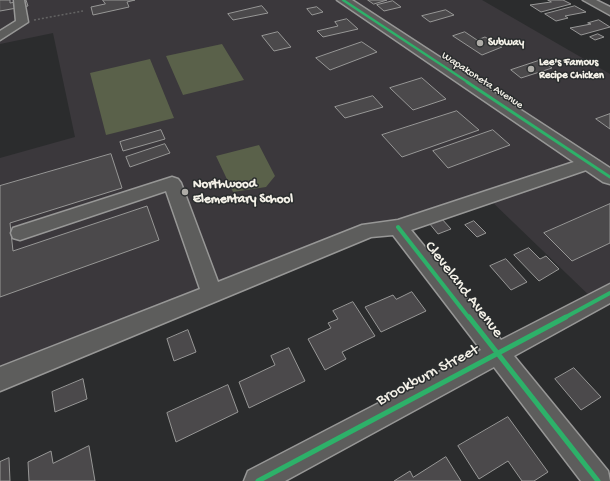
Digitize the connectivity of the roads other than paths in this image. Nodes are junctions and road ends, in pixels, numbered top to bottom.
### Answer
1 (19, 0) edge
2 (343, 0) edge
3 (588, 0) edge
4 (610, 12) edge
5 (0, 36) edge
6 (589, 163) junction
7 (610, 177) edge
8 (398, 227) junction
9 (20, 233) dead end
10 (610, 293) edge
11 (212, 294) junction
12 (497, 352) junction
13 (0, 379) edge
14 (258, 481) edge
15 (598, 481) edge

1 - 5 street
2 - 6 main road, Wapakoneta Avenue
3 - 4 street
6 - 7 main road, Wapakoneta Avenue
6 - 8 street
8 - 11 street
8 - 12 street, Cleveland Avenue
9 - 11 street
10 - 12 street, Brookburn Street
11 - 13 street
12 - 14 street, Brookburn Street
12 - 15 street, Cleveland Avenue

